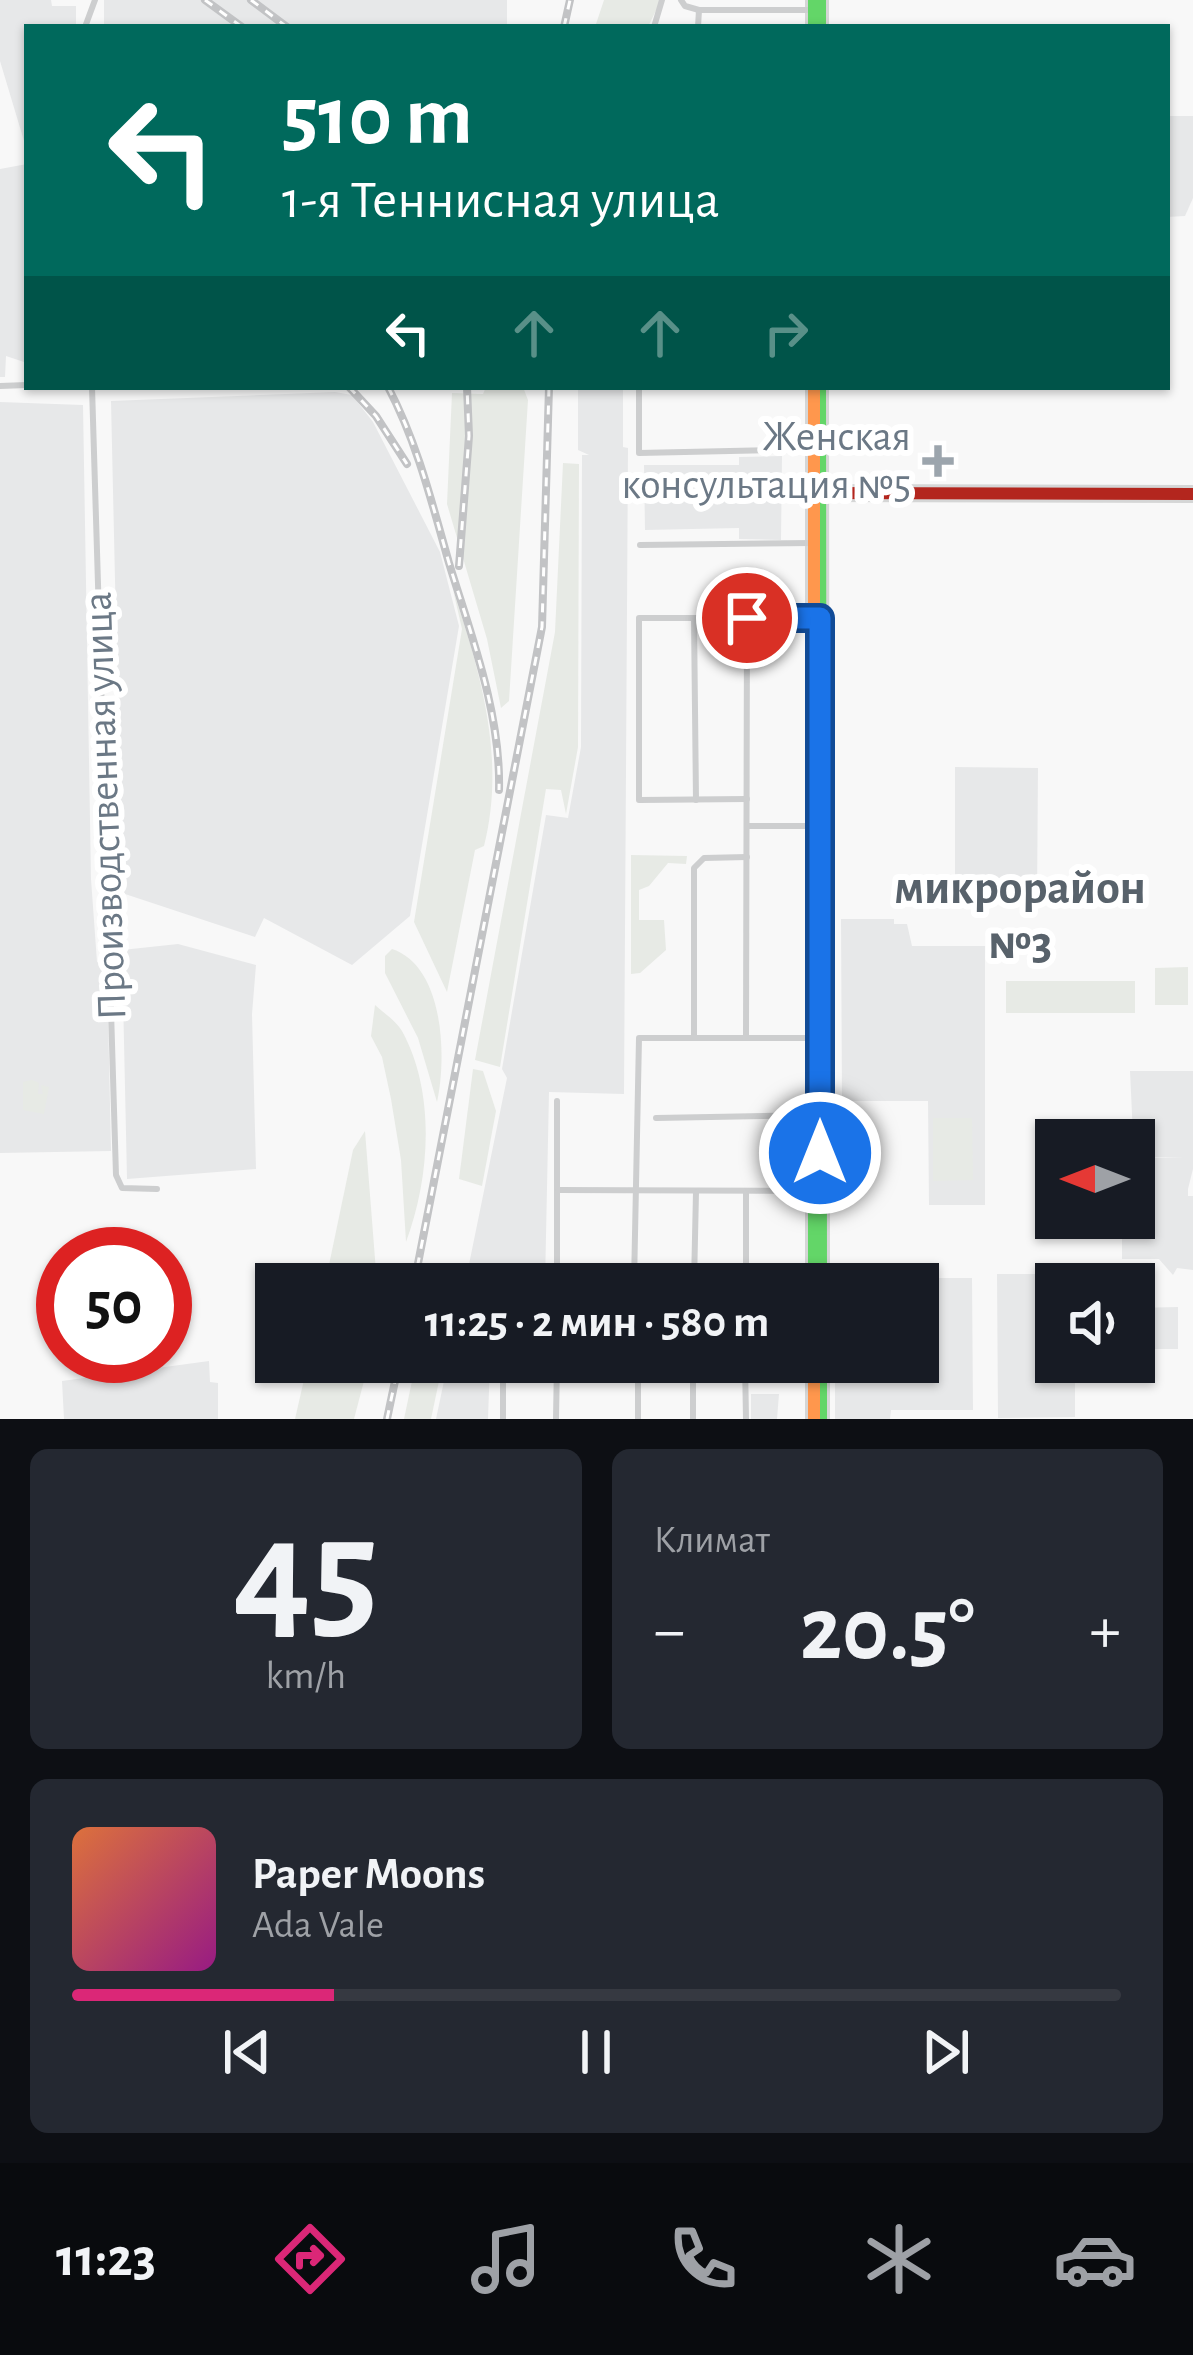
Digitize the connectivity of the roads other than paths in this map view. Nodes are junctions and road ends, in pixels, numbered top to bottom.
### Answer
1 (682, 0) edge
2 (816, 4) edge
3 (698, 10) junction
4 (747, 11) junction
5 (698, 24) edge
6 (747, 24) edge
7 (92, 390) edge
8 (639, 390) edge
9 (817, 390) edge
10 (817, 390) edge
11 (813, 449) junction
12 (816, 493) junction
13 (1193, 494) edge
14 (813, 543) junction
15 (640, 544) dead end
16 (694, 618) junction
17 (747, 618) junction
18 (816, 618) junction
19 (747, 799) junction
20 (696, 800) junction
21 (747, 826) junction
22 (817, 826) junction
23 (747, 857) junction
24 (694, 1038) junction
25 (746, 1039) junction
26 (817, 1039) junction
27 (556, 1101) dead end
28 (817, 1115) junction
29 (656, 1118) dead end
30 (157, 1189) dead end
31 (558, 1190) junction
32 (696, 1192) junction
33 (746, 1192) junction
34 (817, 1192) junction
35 (636, 1193) junction
36 (557, 1263) edge
37 (634, 1263) edge
38 (694, 1263) edge
39 (746, 1263) edge
40 (817, 1263) edge
41 (503, 1383) edge
42 (557, 1383) edge
43 (639, 1383) edge
44 (692, 1383) edge
45 (745, 1383) edge
46 (817, 1383) edge
47 (503, 1419) edge
48 (556, 1419) edge
49 (638, 1419) edge
50 (693, 1419) edge
51 (746, 1419) edge
52 (818, 1419) edge

1 - 3 street
2 - 4 street
3 - 4 street
3 - 5 street
4 - 6 street
7 - 30 street, Производственная улица
8 - 11 street
9 - 11 main road
10 - 12 main road
11 - 12 main road
12 - 13 main road
12 - 14 main road
12 - 18 main road
14 - 15 street
14 - 18 main road
16 - 17 street
16 - 20 street
16 - 20 street
17 - 18 street
17 - 19 street
18 - 22 main road
19 - 20 street
19 - 21 street
21 - 22 street
21 - 23 street
22 - 26 main road
23 - 24 street
23 - 25 street
24 - 25 street
24 - 35 street
25 - 26 street
26 - 28 main road
27 - 31 street
28 - 29 street
28 - 34 main road
31 - 35 street
31 - 36 street
32 - 33 street
32 - 35 street
32 - 38 street
33 - 34 street
33 - 39 street
34 - 40 main road
35 - 37 street
41 - 47 street
42 - 48 street
43 - 49 street
44 - 50 street
45 - 51 street
46 - 52 main road

